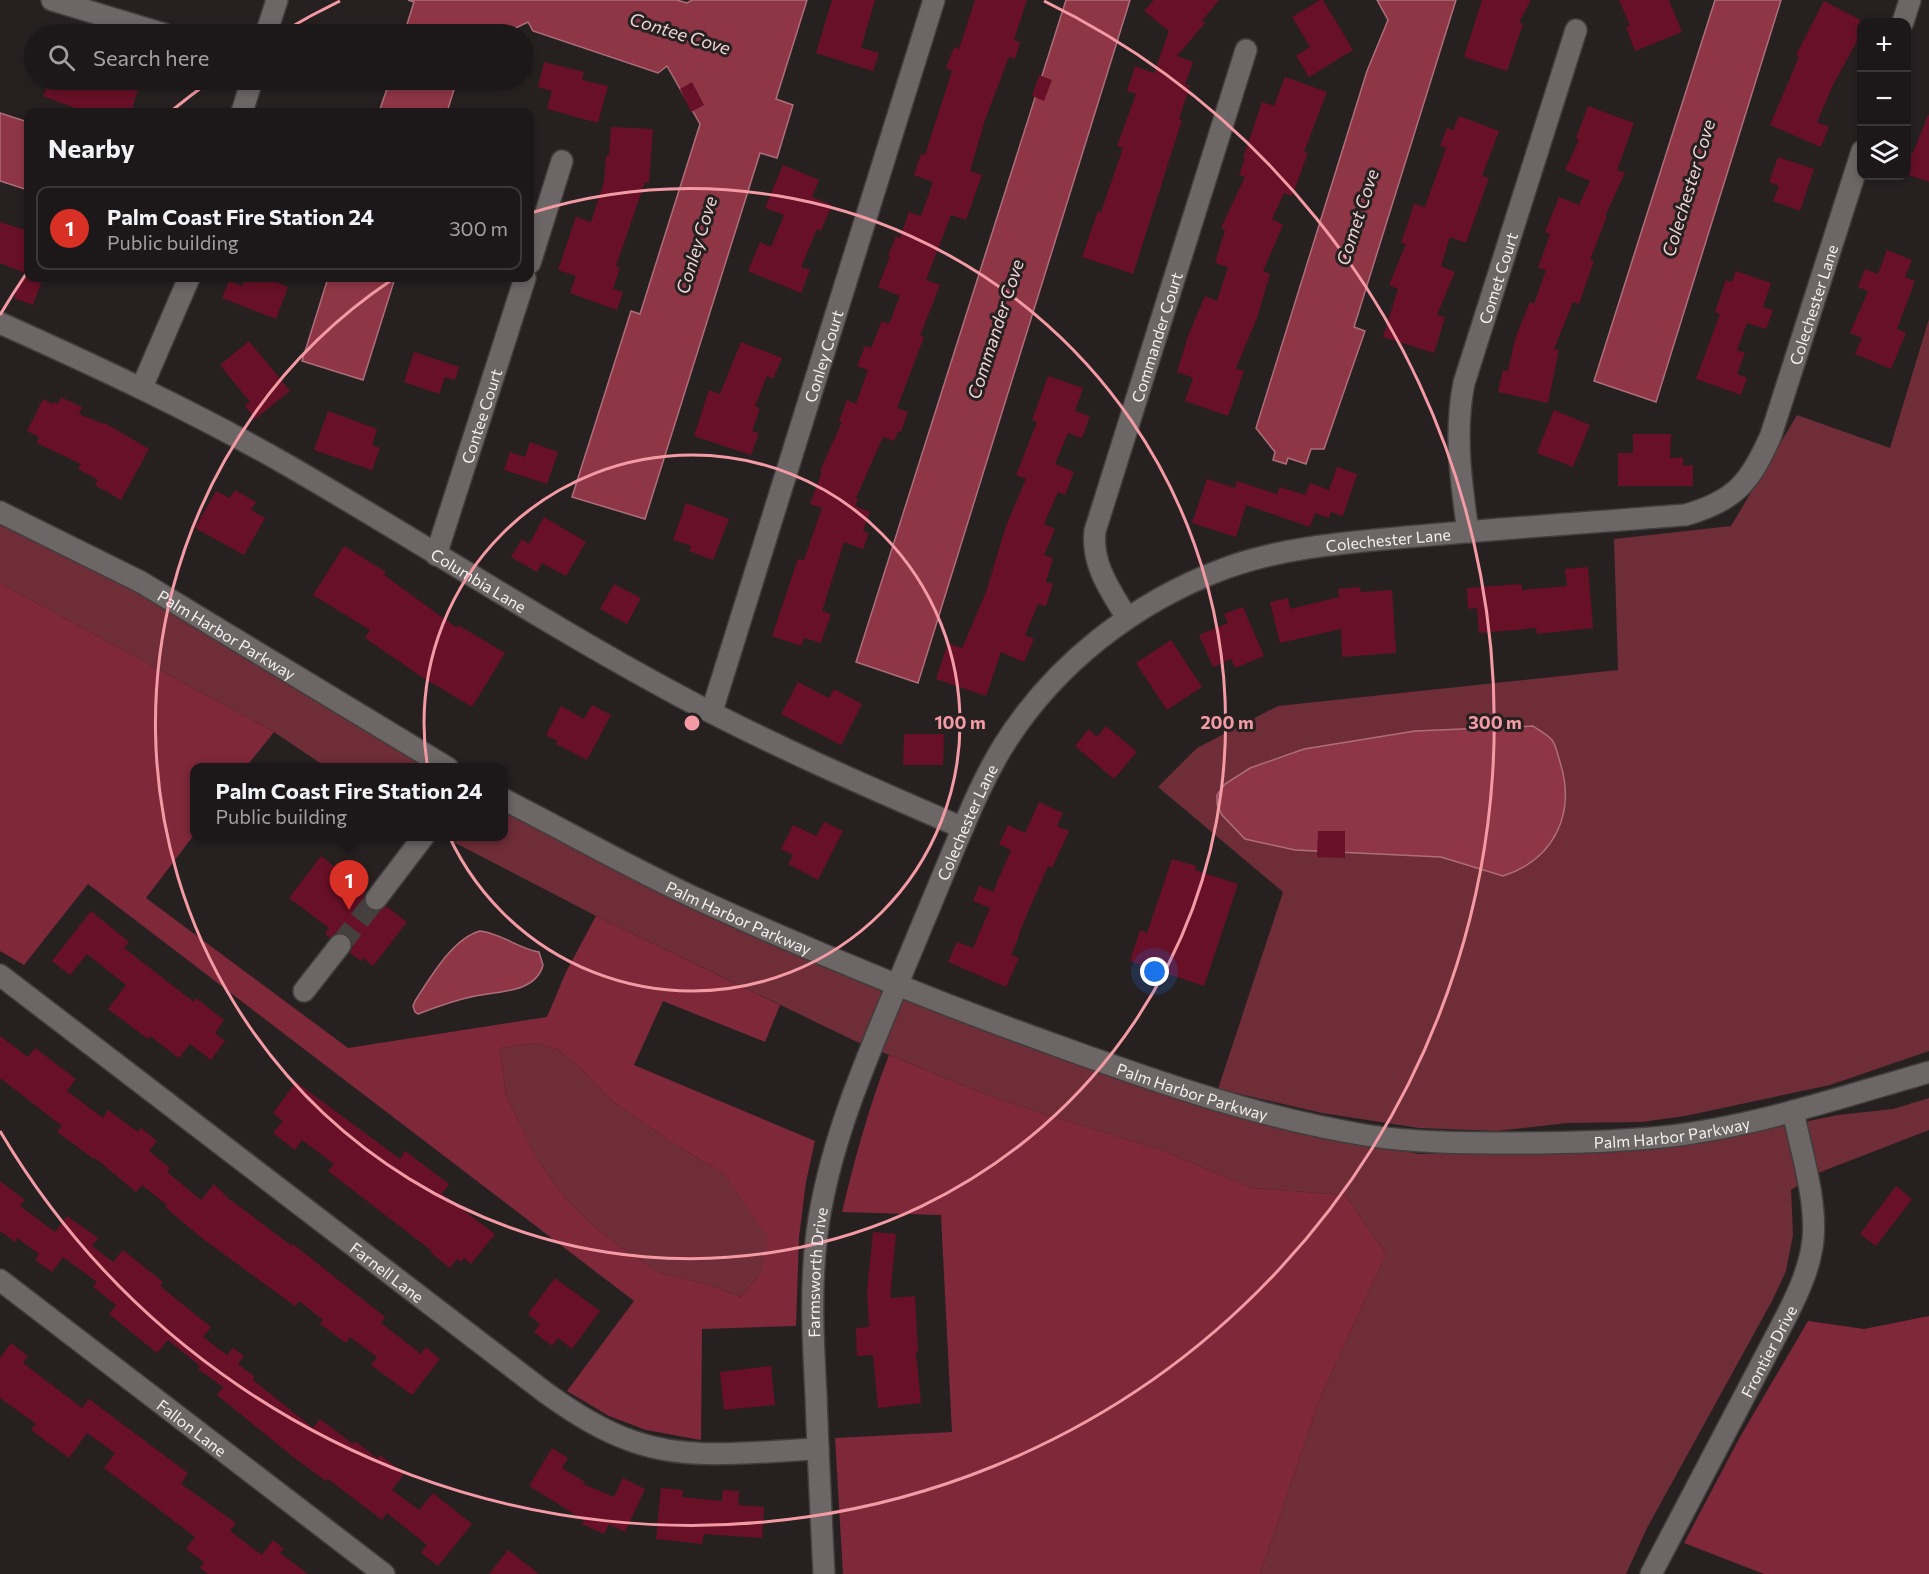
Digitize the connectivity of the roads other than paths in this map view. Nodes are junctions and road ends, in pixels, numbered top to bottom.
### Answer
1 (52, 0) edge
2 (277, 0) edge
3 (934, 0) edge
4 (131, 24) edge
5 (269, 24) edge
6 (1576, 30) dead end
7 (1246, 50) dead end
8 (249, 90) edge
9 (243, 108) edge
10 (562, 161) dead end
11 (1857, 168) edge
12 (534, 251) edge
13 (187, 282) edge
14 (524, 282) edge
15 (0, 323) edge
16 (142, 387) junction
17 (0, 512) edge
18 (1468, 532) junction
19 (436, 555) junction
20 (1127, 618) junction
21 (712, 711) junction
22 (440, 763) edge
23 (508, 801) edge
24 (963, 828) junction
25 (421, 841) edge
26 (376, 899) tunnel mouth
27 (340, 945) tunnel mouth
28 (0, 975) edge
29 (897, 986) junction
30 (304, 991) dead end
31 (1929, 1072) edge
32 (1793, 1111) junction
33 (0, 1280) edge
34 (818, 1449) junction
35 (384, 1574) edge
36 (824, 1574) edge
37 (1651, 1574) edge

1 - 4 street
2 - 5 street
3 - 21 street, Conley Court
6 - 18 street, Comet Court
7 - 20 street, Commander Court
8 - 9 street
10 - 12 street
11 - 18 street, Colechester Lane
13 - 16 street
14 - 19 street, Contee Court
15 - 16 street, Columbia Lane
16 - 19 street, Columbia Lane
17 - 22 street, Palm Harbor Parkway
18 - 20 street, Colechester Lane
19 - 21 street, Columbia Lane
20 - 24 street, Colechester Lane
21 - 24 street, Columbia Lane
23 - 29 street, Palm Harbor Parkway
24 - 29 street, Colechester Lane
25 - 26 street
27 - 30 street
28 - 34 street, Farnell Lane
29 - 32 street, Palm Harbor Parkway
29 - 34 street, Farmsworth Drive
31 - 32 street, Palm Harbor Parkway
32 - 37 street, Frontier Drive
33 - 35 street, Fallon Lane
34 - 36 street, Farmsworth Drive

